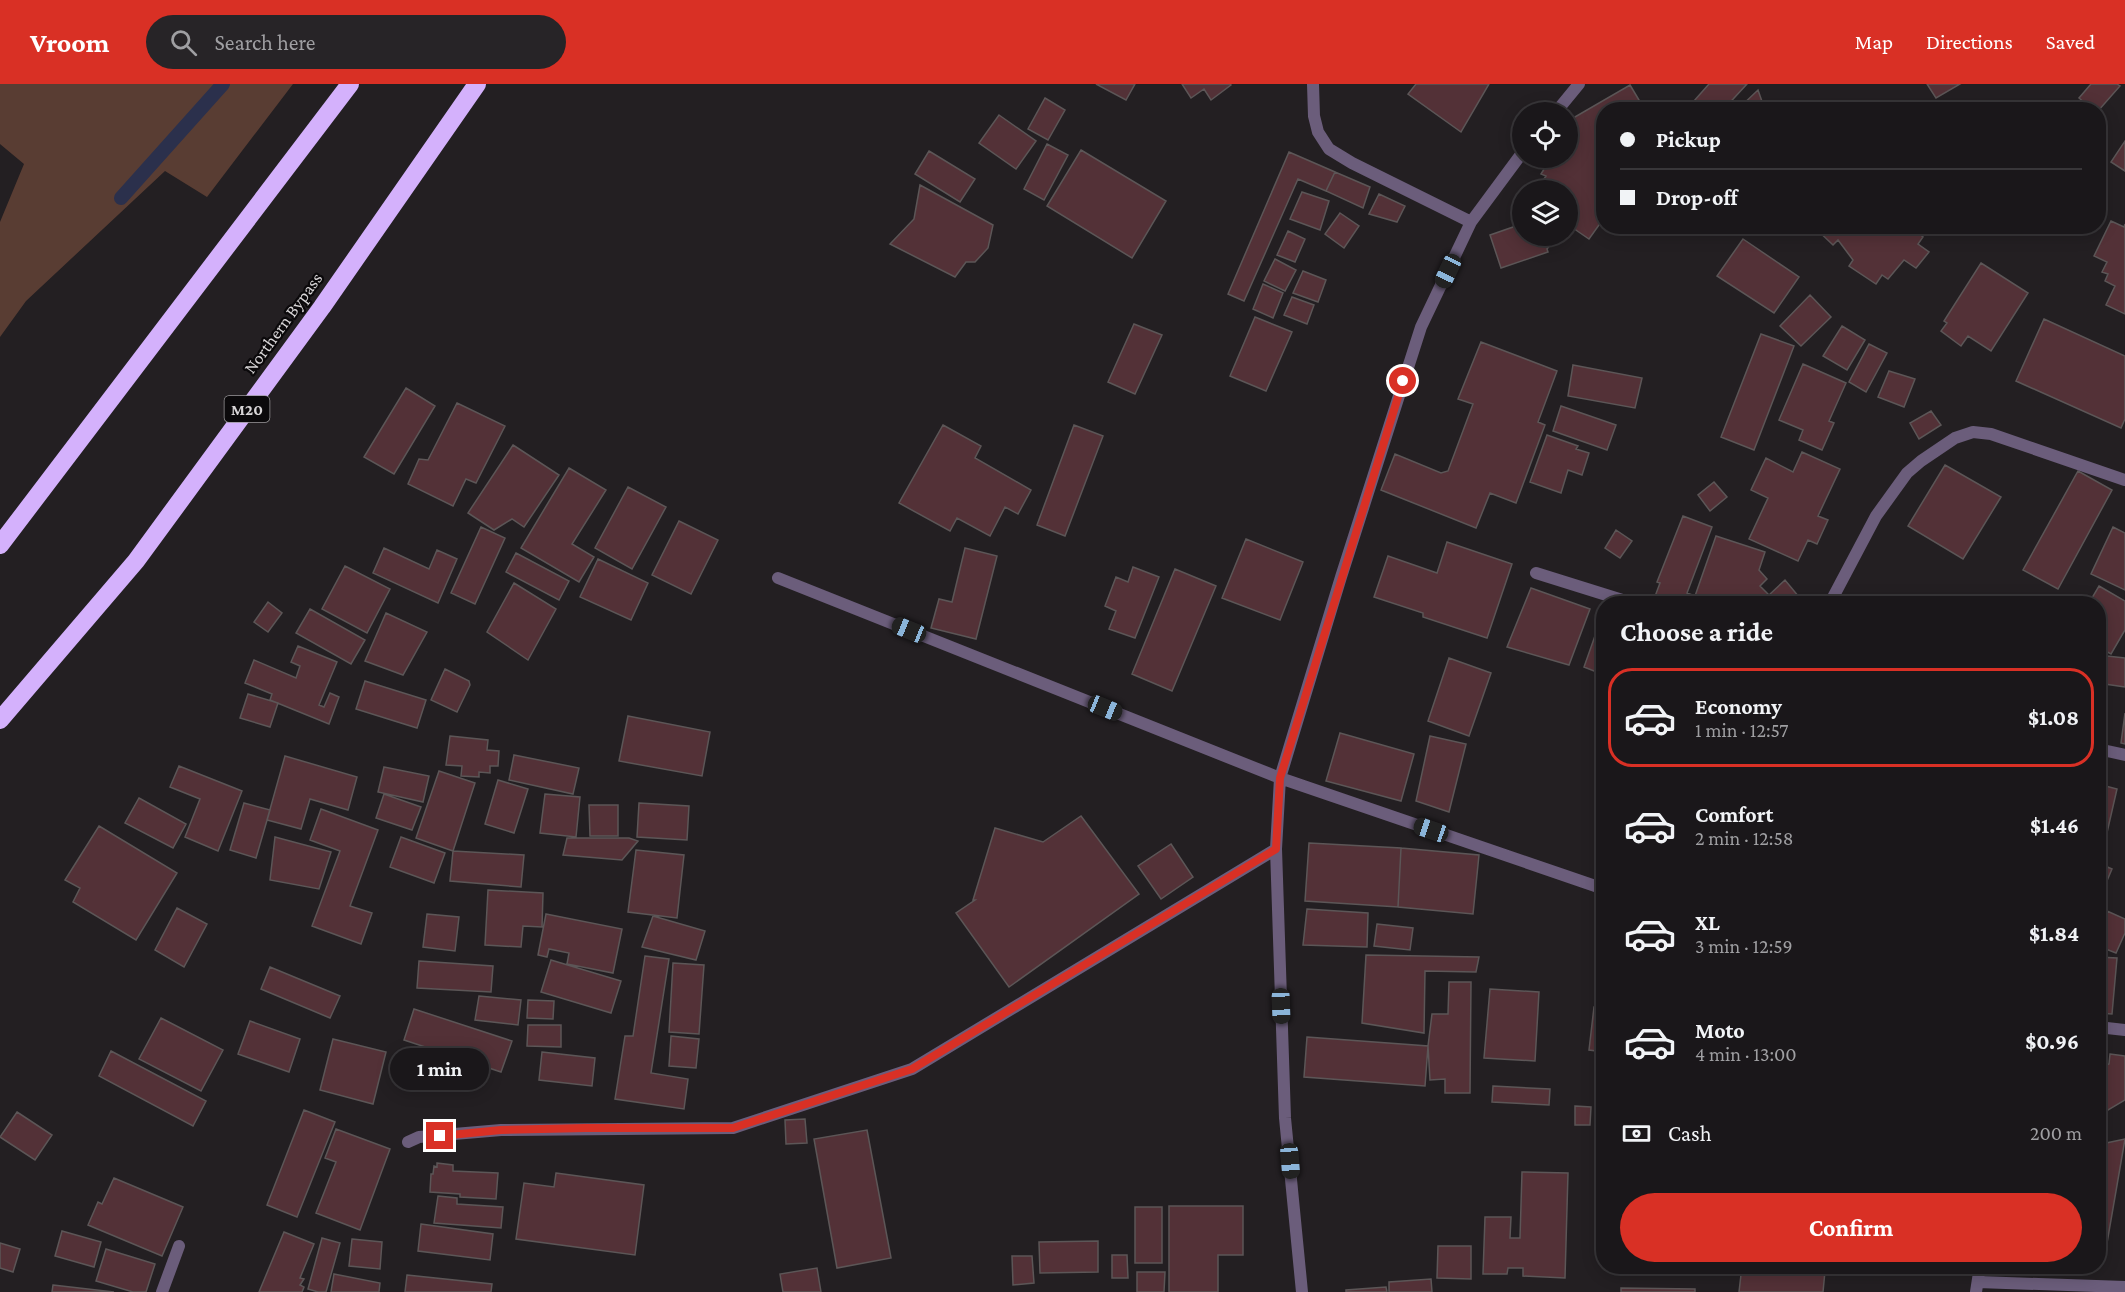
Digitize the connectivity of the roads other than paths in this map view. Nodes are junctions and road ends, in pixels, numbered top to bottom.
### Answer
1 (350, 84) edge
2 (477, 84) edge
3 (1313, 84) edge
4 (1579, 84) edge
5 (1564, 102) edge
6 (1512, 167) edge
7 (1471, 222) junction
8 (2125, 480) edge
9 (0, 545) edge
10 (1536, 573) dead end
11 (778, 578) dead end
12 (1610, 596) edge
13 (1834, 596) edge
14 (0, 720) edge
15 (2106, 751) edge
16 (2125, 755) edge
17 (1280, 778) junction
18 (1276, 849) junction
19 (1596, 886) edge
20 (2106, 1028) edge
21 (2125, 1030) edge
22 (408, 1142) dead end
23 (179, 1246) dead end
24 (1977, 1287) edge
25 (2125, 1287) edge
26 (162, 1292) edge
27 (1302, 1292) edge

1 - 9 highway
2 - 14 highway, Northern Bypass / M20
3 - 7 street
4 - 5 street
6 - 7 street
7 - 17 street
8 - 13 street
10 - 12 street
11 - 17 street
15 - 16 street
17 - 18 street
17 - 19 street
18 - 22 street
18 - 27 street
20 - 21 street
23 - 26 street
24 - 25 street

